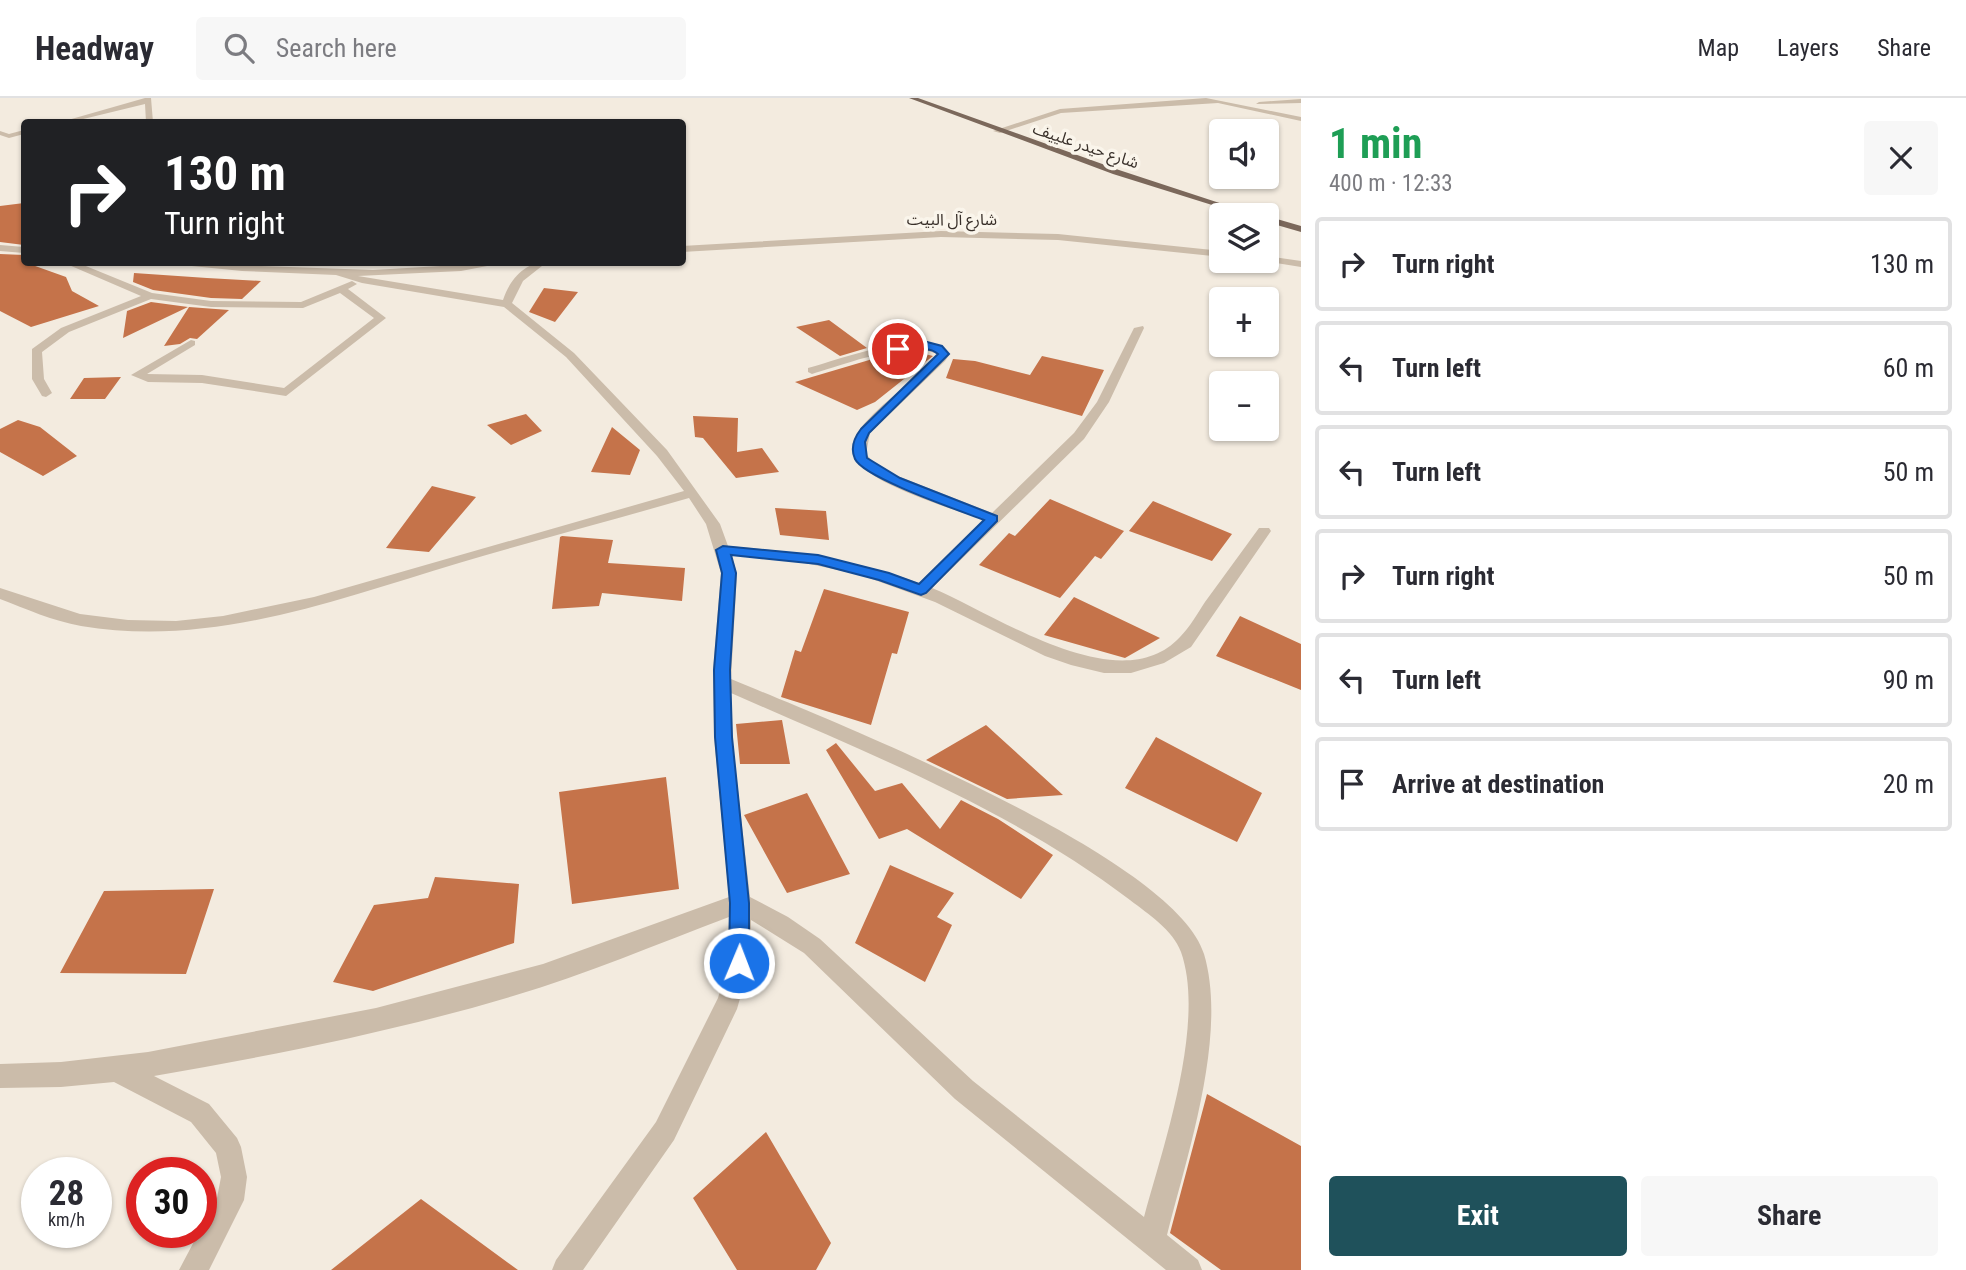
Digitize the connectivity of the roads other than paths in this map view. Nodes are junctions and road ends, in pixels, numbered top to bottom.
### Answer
1 (900, 98) edge
2 (912, 98) edge
3 (1206, 98) edge
4 (148, 100) edge
5 (1218, 101) junction
6 (1301, 101) edge
7 (1242, 106) junction
8 (76, 119) edge
9 (150, 119) edge
10 (1301, 119) edge
11 (997, 131) junction
12 (0, 133) edge
13 (21, 133) edge
14 (9, 136) junction
15 (21, 141) edge
16 (1213, 203) edge
17 (1209, 207) edge
18 (1279, 225) edge
19 (1301, 231) edge
20 (21, 243) edge
21 (1, 246) edge
22 (21, 249) edge
23 (686, 249) edge
24 (1209, 253) edge
25 (1279, 261) edge
26 (1301, 264) edge
27 (76, 266) edge
28 (341, 266) edge
29 (466, 266) edge
30 (536, 266) edge
31 (362, 280) junction
32 (342, 289) junction
33 (150, 296) junction
34 (507, 304) junction
35 (1139, 328) dead end
36 (191, 343) dead end
37 (812, 370) dead end
38 (46, 393) dead end
39 (693, 493) junction
40 (992, 519) junction
41 (1264, 531) dead end
42 (723, 550) junction
43 (921, 590) junction
44 (0, 593) edge
45 (722, 682) junction
46 (740, 903) junction
47 (119, 1071) junction
48 (0, 1076) edge
49 (1152, 1239) junction
50 (193, 1270) edge
51 (566, 1270) edge
52 (1188, 1270) edge

1 - 17 main road, شارع حيدر علييف
2 - 11 main road, شارع حيدر علييف
3 - 5 street
4 - 8 street
4 - 9 street
5 - 7 street
5 - 11 street
6 - 7 street
7 - 10 street
11 - 16 main road, شارع حيدر علييف
12 - 14 street
13 - 14 street
14 - 15 street
18 - 19 main road
20 - 21 street
21 - 22 street
23 - 24 street, شارع آل البيت
25 - 26 street
27 - 33 street
28 - 29 street
28 - 31 street
30 - 34 street
31 - 32 street
31 - 34 street
32 - 33 street
32 - 36 street
33 - 38 street
34 - 39 street
35 - 40 street
37 - 40 street
39 - 42 street
39 - 44 street
40 - 43 street
41 - 43 street
42 - 43 street
42 - 45 street
45 - 46 street
45 - 49 street
46 - 47 street
46 - 49 street
46 - 51 street
47 - 48 street
47 - 50 street
49 - 52 street

